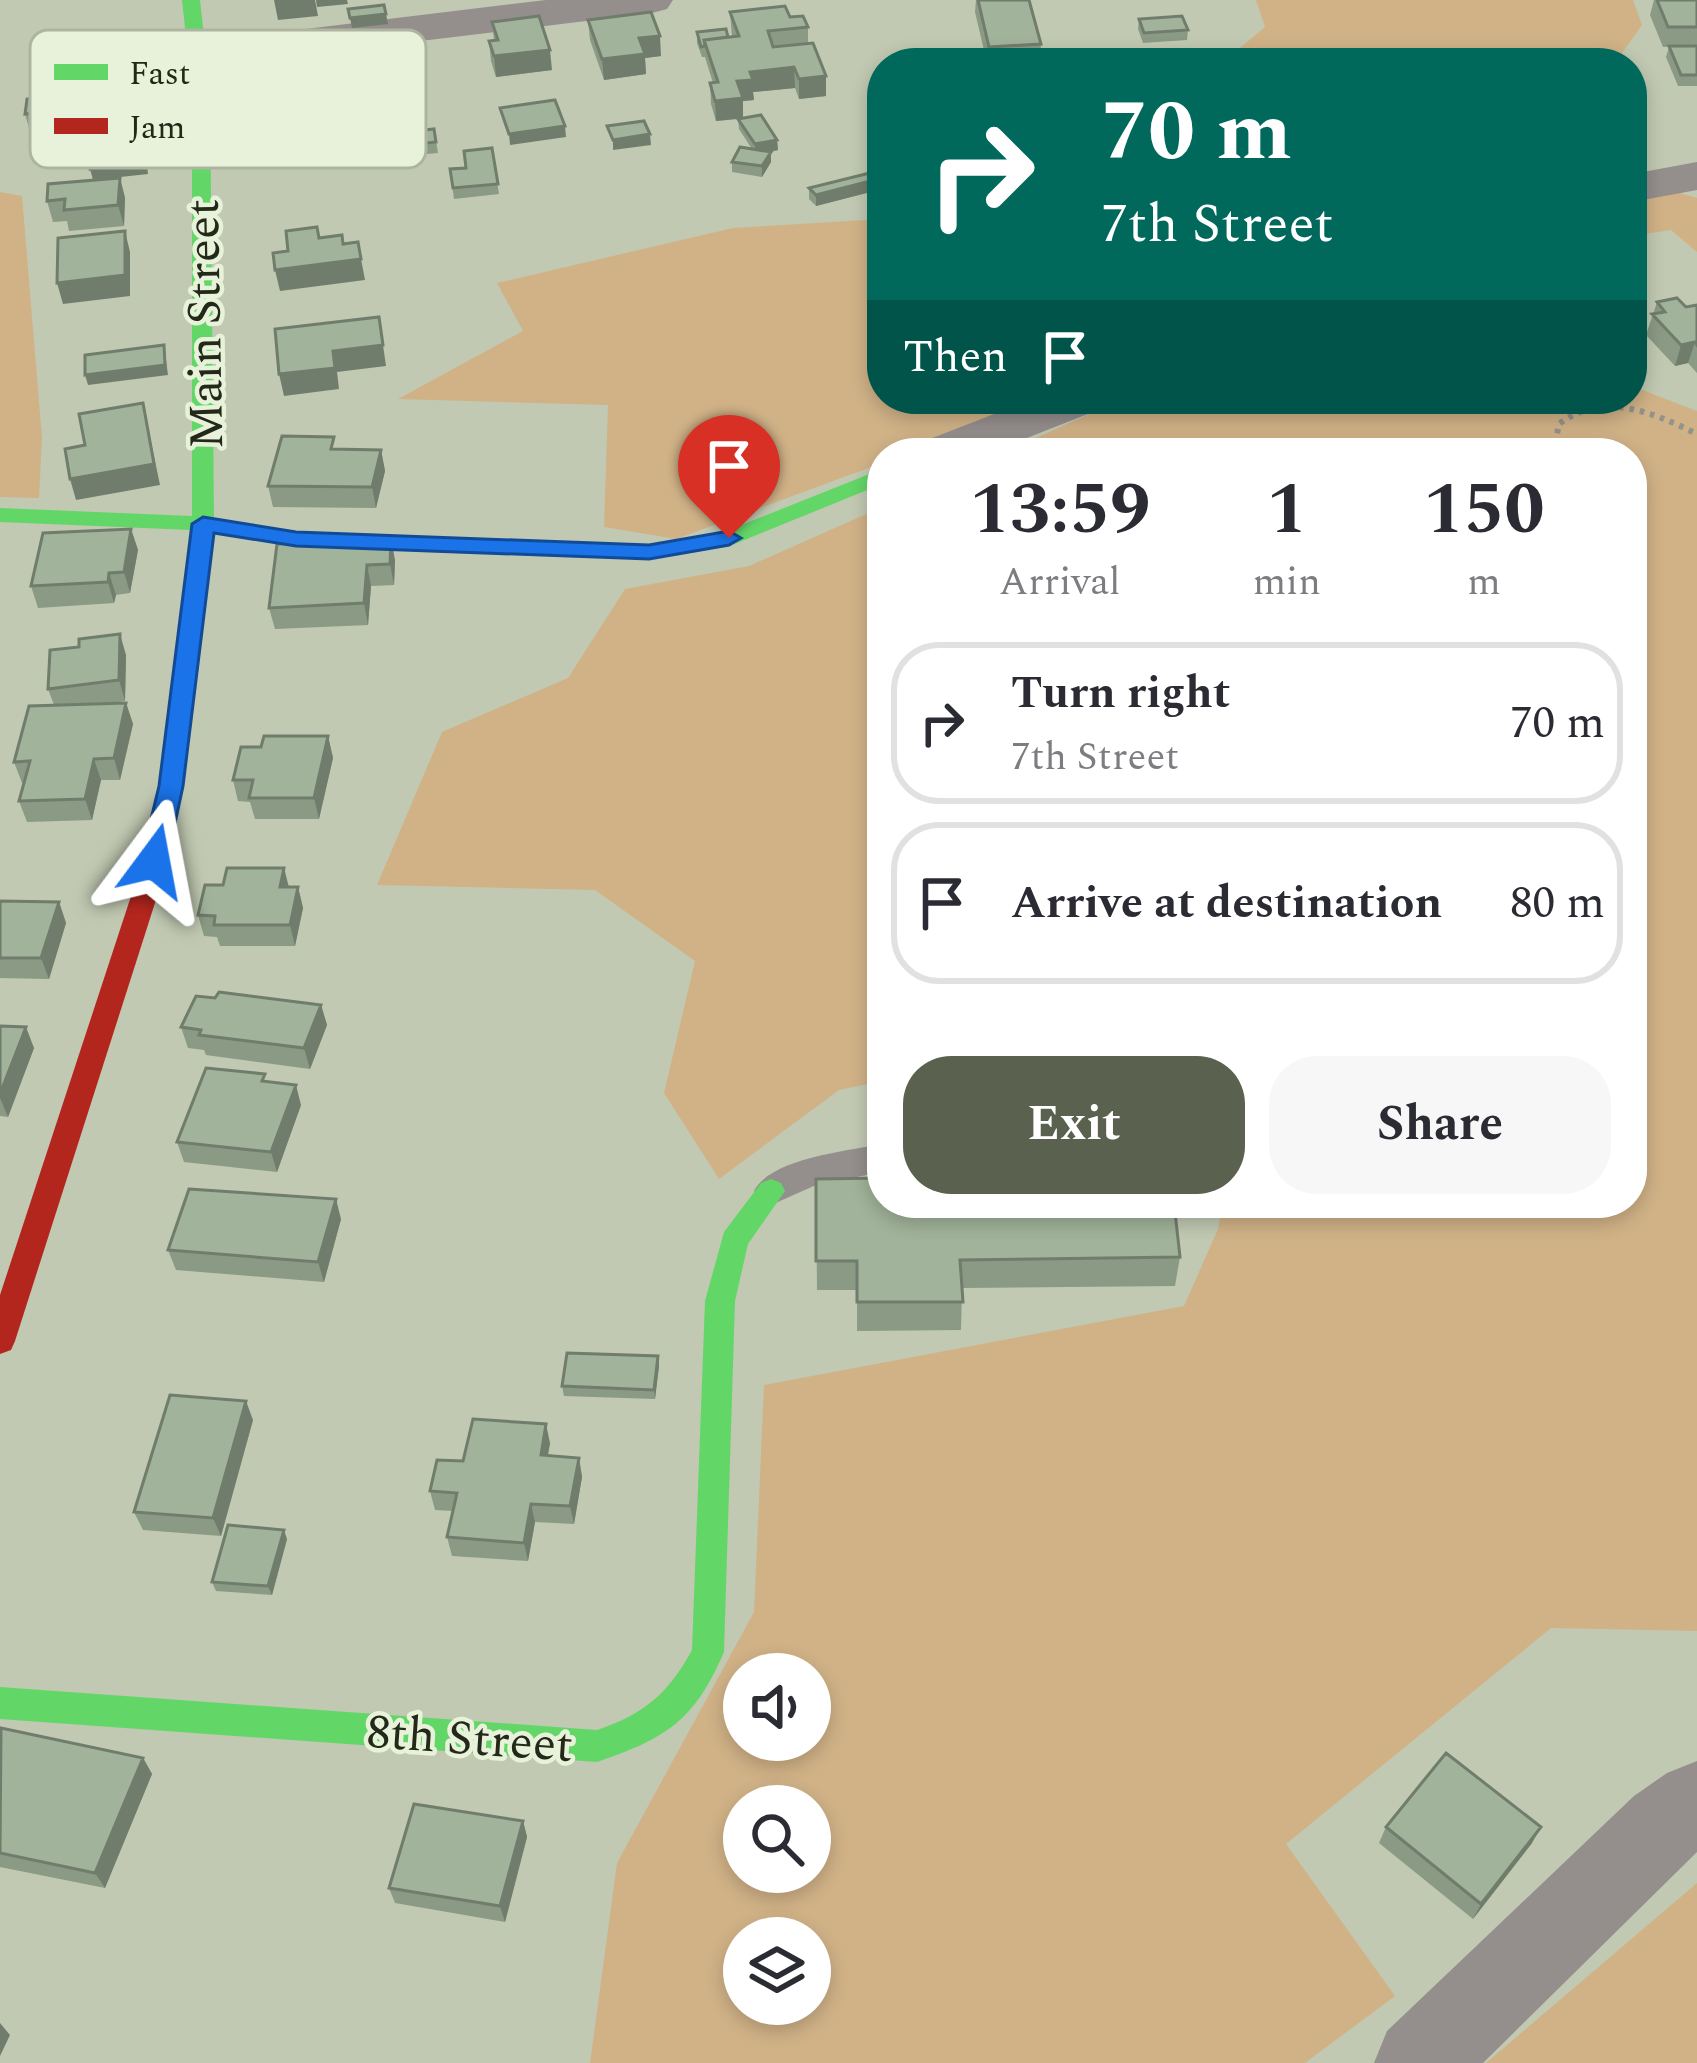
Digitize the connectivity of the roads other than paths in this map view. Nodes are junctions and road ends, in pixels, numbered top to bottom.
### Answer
1 (191, 0) edge
2 (652, 0) edge
3 (194, 30) edge
4 (404, 30) edge
5 (201, 168) edge
6 (1697, 176) edge
7 (1647, 185) edge
8 (1041, 414) edge
9 (980, 438) edge
10 (867, 482) edge
11 (0, 515) edge
12 (203, 524) junction
13 (867, 1161) edge
14 (771, 1191) joint
15 (0, 1341) edge
16 (0, 1703) edge
17 (1697, 1802) edge
18 (1419, 2063) edge

1 - 3 street, Main Street
2 - 4 street
5 - 12 street, Main Street
6 - 7 street
8 - 9 street
10 - 12 street
11 - 12 street
12 - 15 street, Main Street
13 - 14 lane
14 - 16 street, 8th Street
17 - 18 street

